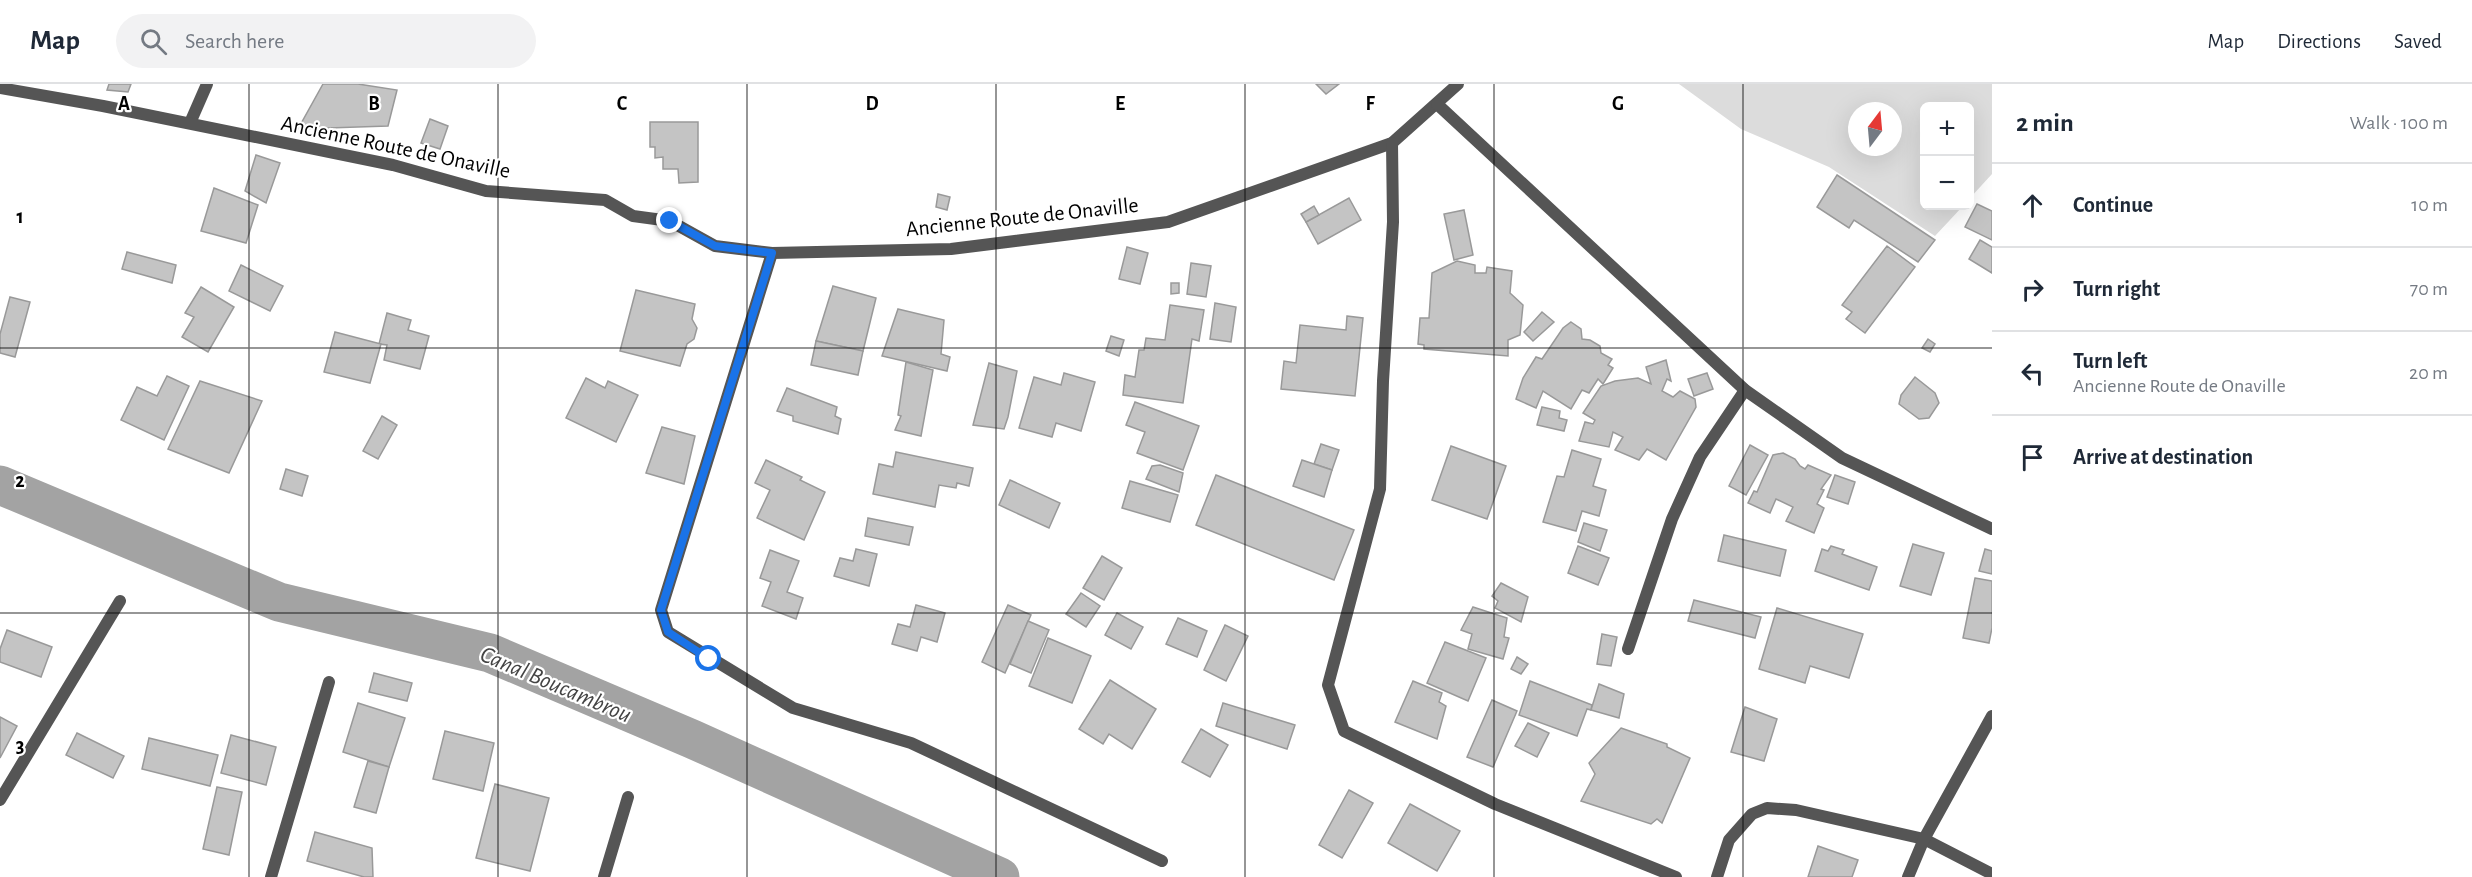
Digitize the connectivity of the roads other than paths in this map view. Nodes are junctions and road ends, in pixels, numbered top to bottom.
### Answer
1 (207, 84) edge
2 (1458, 84) edge
3 (0, 88) edge
4 (1437, 104) junction
5 (190, 123) junction
6 (1392, 143) junction
7 (772, 253) junction
8 (1745, 390) junction
9 (1992, 529) edge
10 (120, 601) dead end
11 (1628, 649) dead end
12 (329, 682) dead end
13 (1992, 716) edge
14 (628, 797) dead end
15 (0, 800) edge
16 (1924, 839) junction
17 (1162, 861) dead end
18 (1992, 874) edge
19 (271, 877) edge
20 (604, 877) edge
21 (1676, 877) edge
22 (1717, 877) edge
23 (1908, 877) edge

1 - 5 street
2 - 4 street, Ancienne Route de Onaville
3 - 5 street, Ancienne Route de Onaville
4 - 6 street, Ancienne Route de Onaville
4 - 8 street
5 - 7 street, Ancienne Route de Onaville
6 - 7 street, Ancienne Route de Onaville
6 - 21 street
7 - 17 street
8 - 9 street
8 - 11 street
10 - 15 street
12 - 19 street
13 - 16 street
14 - 20 street
16 - 18 street
16 - 22 street
16 - 23 street

